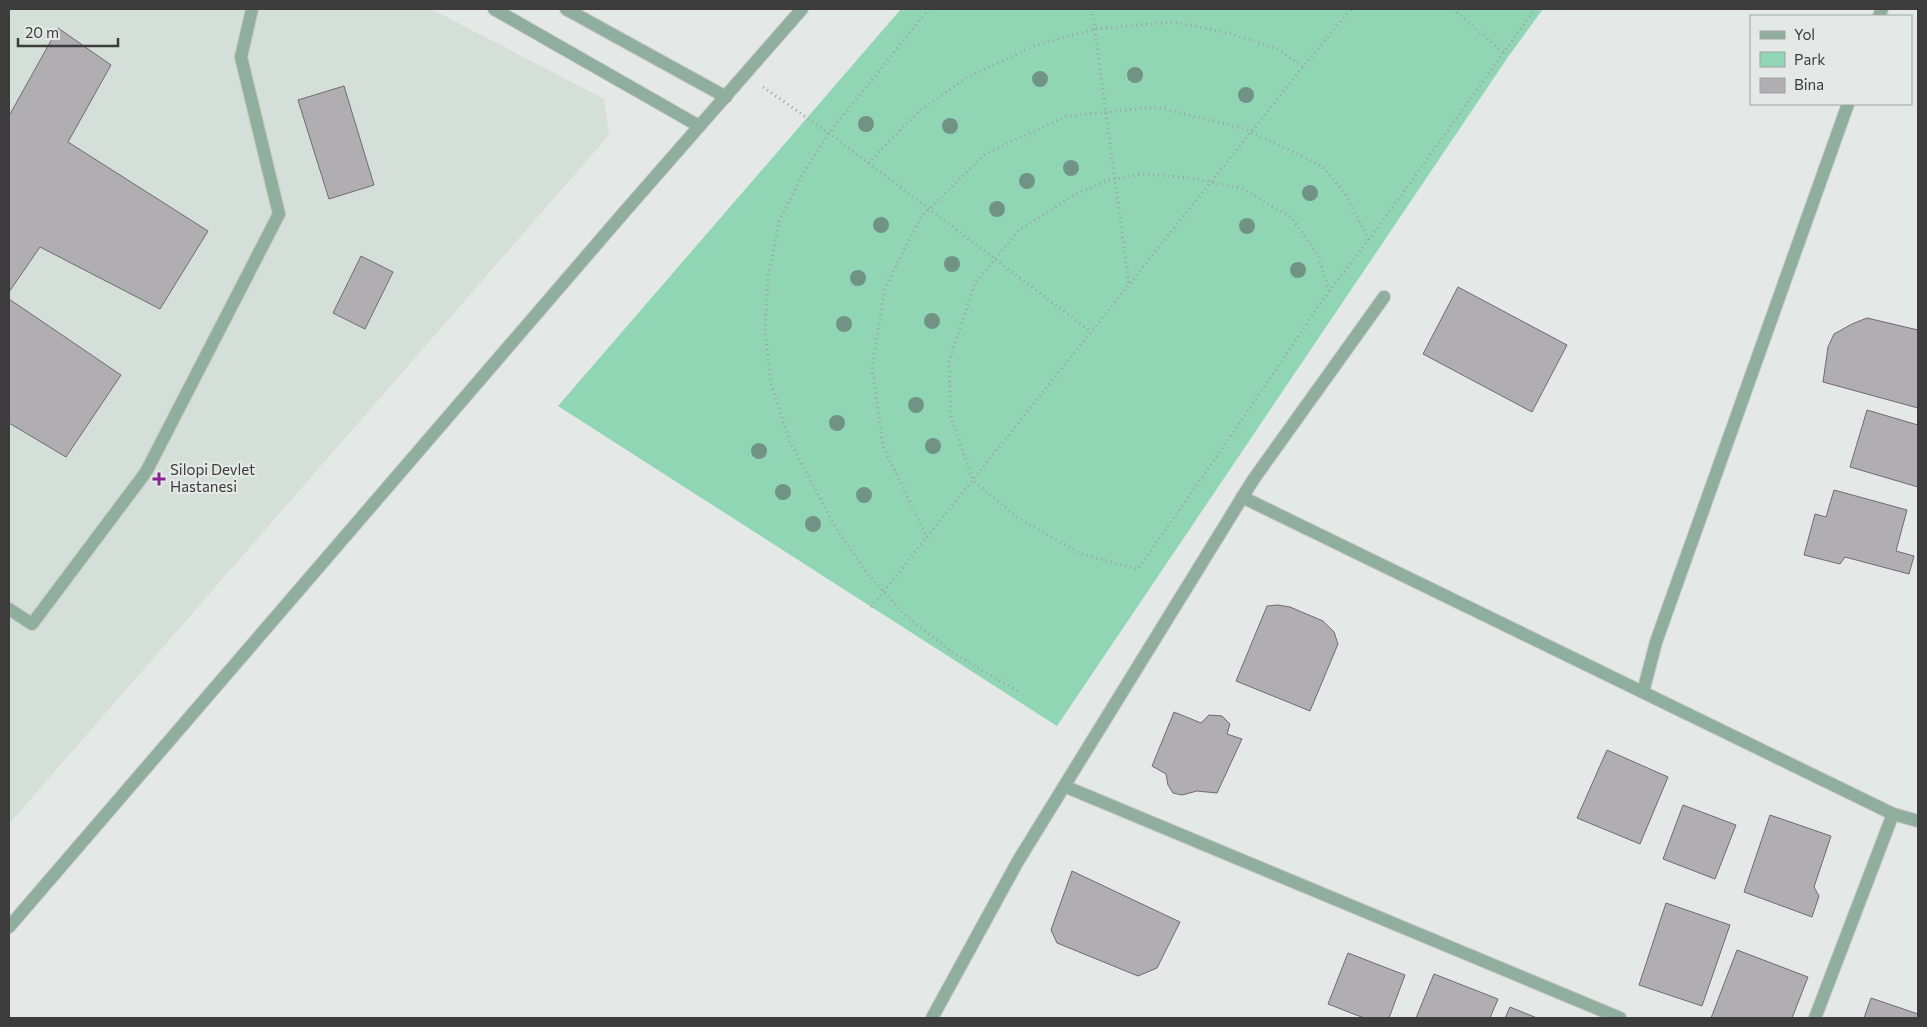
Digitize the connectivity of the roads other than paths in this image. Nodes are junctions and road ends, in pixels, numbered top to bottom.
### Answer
1 (252, 9) edge
2 (494, 9) edge
3 (566, 9) edge
4 (802, 9) edge
5 (726, 96) junction
6 (1848, 105) edge
7 (699, 126) junction
8 (1384, 297) dead end
9 (1242, 497) junction
10 (9, 608) edge
11 (1643, 692) junction
12 (1064, 786) junction
13 (1893, 814) junction
14 (1918, 820) edge
15 (9, 926) edge
16 (932, 1018) edge
17 (1620, 1018) edge
18 (1815, 1018) edge

1 - 10 street
2 - 7 street
3 - 5 street
4 - 5 street
5 - 7 street
6 - 11 street
7 - 15 street
8 - 9 street
9 - 11 street
9 - 12 street
11 - 13 street
12 - 16 street
12 - 17 street
13 - 14 street
13 - 18 street

